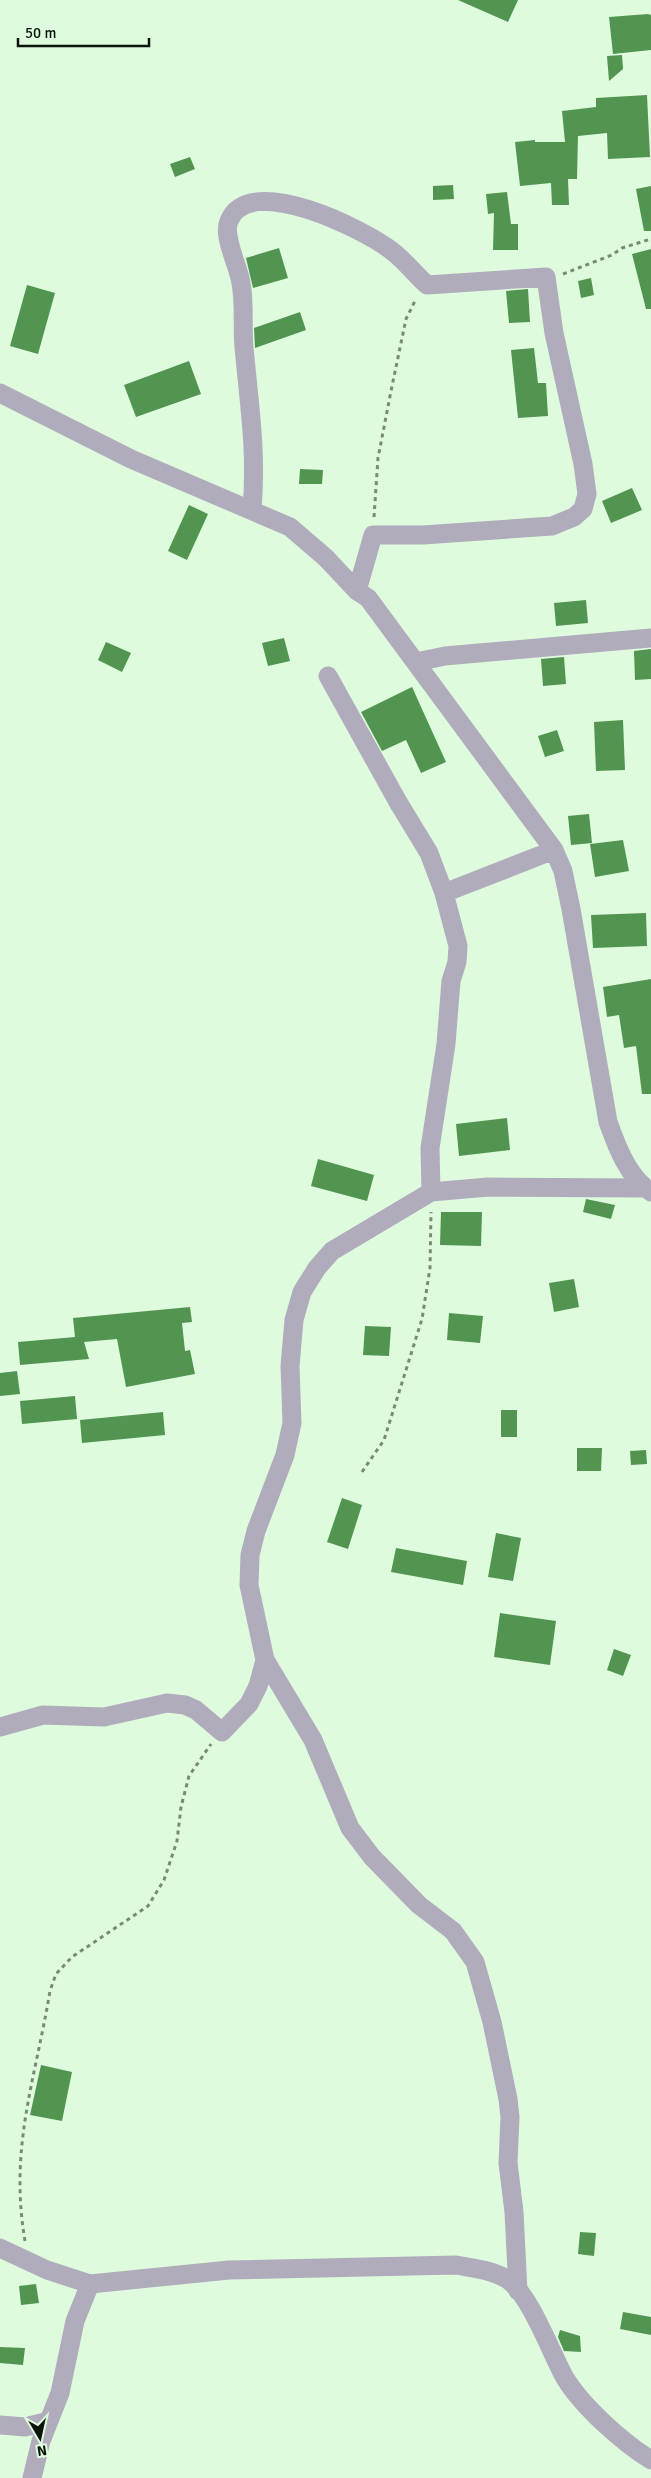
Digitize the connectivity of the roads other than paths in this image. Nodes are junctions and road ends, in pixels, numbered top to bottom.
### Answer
1 (0, 393) edge
2 (252, 509) junction
3 (357, 591) junction
4 (651, 638) edge
5 (416, 662) junction
6 (328, 676) dead end
7 (554, 850) junction
8 (444, 893) junction
9 (648, 1190) edge
10 (431, 1192) junction
11 (265, 1660) junction
12 (0, 1727) edge
13 (0, 2248) edge
14 (90, 2284) junction
15 (518, 2291) junction
16 (49, 2420) junction
17 (0, 2425) edge
18 (25, 2427) junction
19 (41, 2441) junction
20 (651, 2460) edge
21 (32, 2478) edge

1 - 2 street
2 - 3 street
2 - 3 street
3 - 5 street
4 - 5 street
5 - 7 street
6 - 8 street
7 - 8 street
7 - 9 street
8 - 10 street
9 - 10 street
10 - 11 street
11 - 12 street
11 - 15 street
13 - 14 street
14 - 15 street
14 - 16 street
15 - 20 street
16 - 18 street
16 - 19 street
17 - 18 street
18 - 19 street
19 - 21 street

